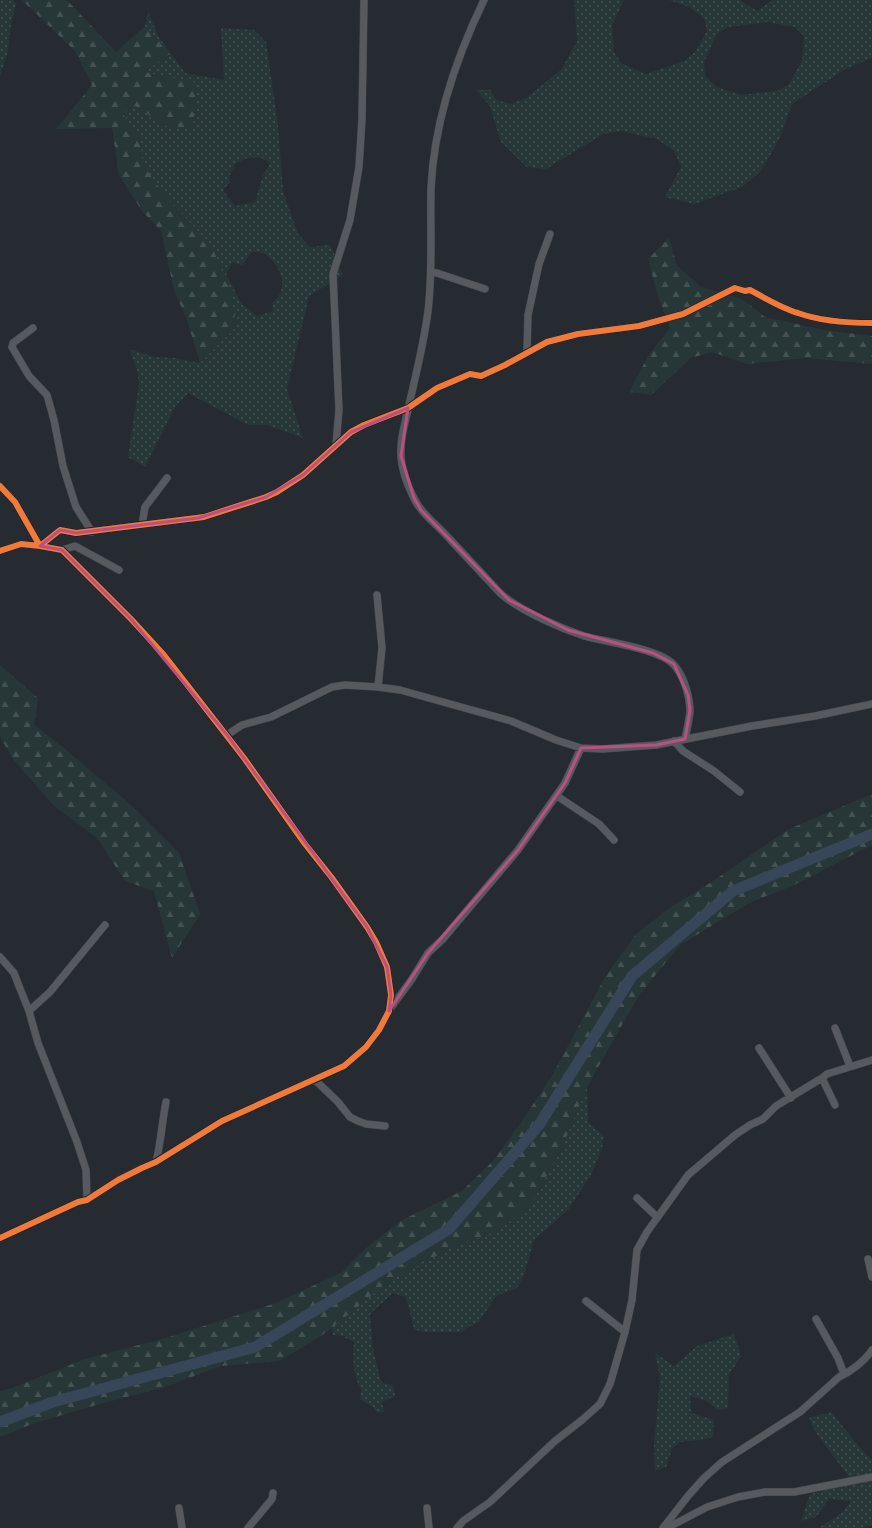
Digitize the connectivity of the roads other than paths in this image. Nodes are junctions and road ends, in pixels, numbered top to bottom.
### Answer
1 (364, 0) edge
2 (484, 0) edge
3 (550, 234) dead end
4 (431, 271) junction
5 (484, 289) dead end
6 (872, 323) edge
7 (33, 328) dead end
8 (527, 352) junction
9 (408, 408) junction
10 (336, 444) junction
11 (167, 478) dead end
12 (0, 486) edge
13 (142, 525) junction
14 (92, 532) junction
15 (40, 546) junction
16 (62, 550) junction
17 (0, 551) edge
18 (119, 570) dead end
19 (377, 595) dead end
20 (378, 687) junction
21 (872, 704) edge
22 (227, 735) junction
23 (685, 739) junction
24 (674, 741) junction
25 (581, 748) junction
26 (740, 792) dead end
27 (557, 796) junction
28 (614, 840) dead end
29 (105, 925) dead end
30 (0, 958) edge
31 (29, 1011) junction
32 (389, 1011) junction
33 (835, 1028) dead end
34 (759, 1048) dead end
35 (872, 1060) edge
36 (850, 1066) junction
37 (822, 1078) junction
38 (315, 1080) junction
39 (791, 1098) junction
40 (166, 1102) dead end
41 (835, 1105) dead end
42 (385, 1126) dead end
43 (156, 1162) junction
44 (637, 1198) dead end
45 (87, 1200) junction
46 (658, 1217) junction
47 (0, 1238) edge
48 (868, 1259) dead end
49 (872, 1277) edge
50 (586, 1301) dead end
51 (816, 1319) dead end
52 (625, 1332) junction
53 (872, 1350) edge
54 (844, 1374) junction
55 (872, 1477) edge
56 (273, 1493) dead end
57 (179, 1508) dead end
58 (427, 1508) dead end
59 (182, 1528) edge
60 (248, 1528) edge
61 (429, 1528) edge
62 (457, 1528) edge
63 (663, 1528) edge
64 (667, 1528) edge

1 - 10 street
2 - 4 street
3 - 8 street
4 - 5 street
4 - 9 street
6 - 8 street
7 - 14 street
8 - 9 street
9 - 10 street
9 - 23 street
10 - 13 street
11 - 13 street
12 - 15 street
13 - 14 street
14 - 15 street
15 - 16 street
15 - 17 street
16 - 18 street
16 - 22 street
19 - 20 street
20 - 22 street
20 - 25 street
21 - 23 street
22 - 32 street
23 - 24 street
24 - 25 street
24 - 26 street
25 - 27 street
27 - 28 street
27 - 32 street
29 - 31 street
30 - 31 street
31 - 45 street
32 - 38 street
33 - 36 street
34 - 39 street
35 - 36 street
36 - 37 street
37 - 39 street
37 - 41 street
38 - 42 street
38 - 43 street
39 - 46 street
40 - 43 street
43 - 45 street
44 - 46 street
45 - 47 street
46 - 52 street
48 - 49 street
50 - 52 street
51 - 54 street
52 - 62 street
53 - 54 street
54 - 63 street
55 - 64 street
56 - 60 street
57 - 59 street
58 - 61 street

